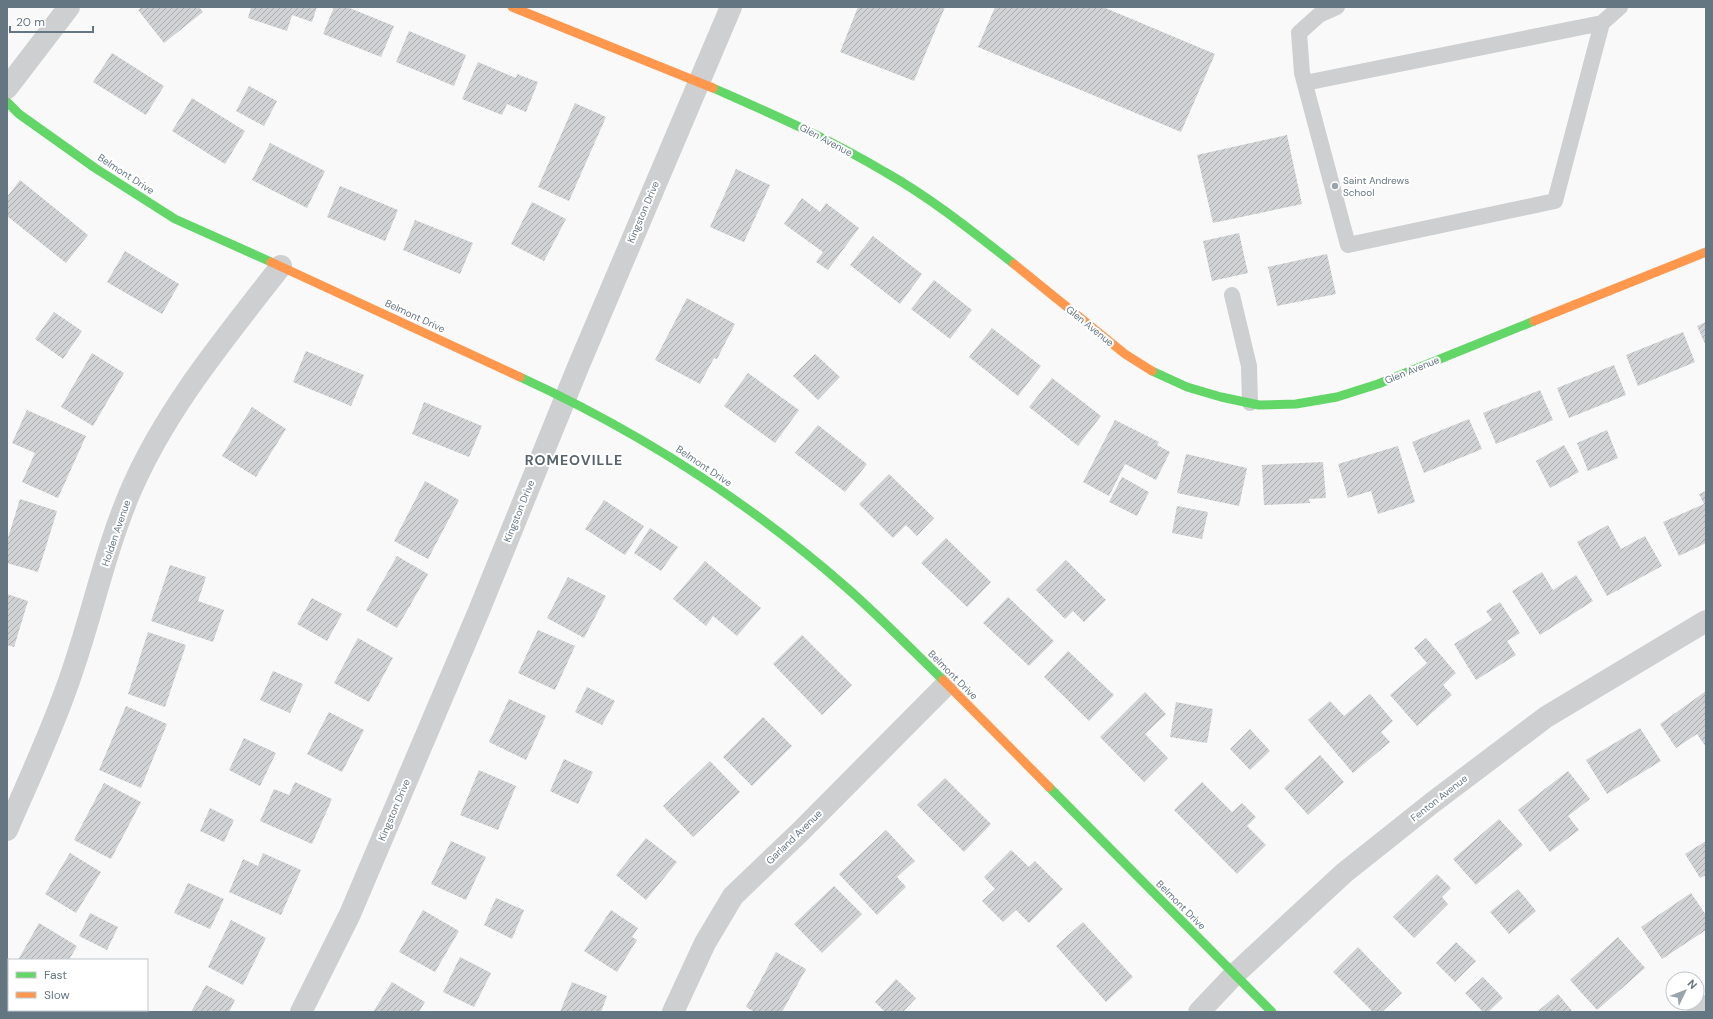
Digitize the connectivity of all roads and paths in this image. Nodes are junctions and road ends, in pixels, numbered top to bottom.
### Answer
1 (69, 7) edge
2 (512, 7) edge
3 (731, 7) edge
4 (1336, 7) edge
5 (1620, 7) edge
6 (1602, 23) junction
7 (698, 82) junction
8 (1305, 83) junction
9 (7, 88) edge
10 (7, 102) edge
11 (1706, 252) edge
12 (281, 266) junction
13 (1232, 295) dead end
14 (564, 400) junction
15 (1250, 403) junction
16 (1706, 621) edge
17 (947, 684) junction
18 (7, 830) edge
19 (1235, 974) junction
20 (1706, 1006) edge
21 (300, 1012) edge
22 (673, 1012) edge
23 (1199, 1012) edge
24 (1272, 1012) edge
25 (1698, 1012) edge

1 - 9 street
2 - 7 street, Glen Avenue
3 - 7 street, Kingston Drive
4 - 8 lane
5 - 6 lane
6 - 8 lane
6 - 8 lane
7 - 14 street, Kingston Drive
7 - 15 street, Glen Avenue
10 - 12 street, Belmont Drive
11 - 15 street, Glen Avenue
12 - 14 street, Belmont Drive
12 - 18 street, Holden Avenue
13 - 15 lane
14 - 17 street, Belmont Drive
14 - 21 street, Kingston Drive
16 - 19 street, Fenton Avenue
17 - 19 street, Belmont Drive
17 - 22 street, Garland Avenue
19 - 23 street, Fenton Avenue
19 - 24 street, Belmont Drive
20 - 25 street

